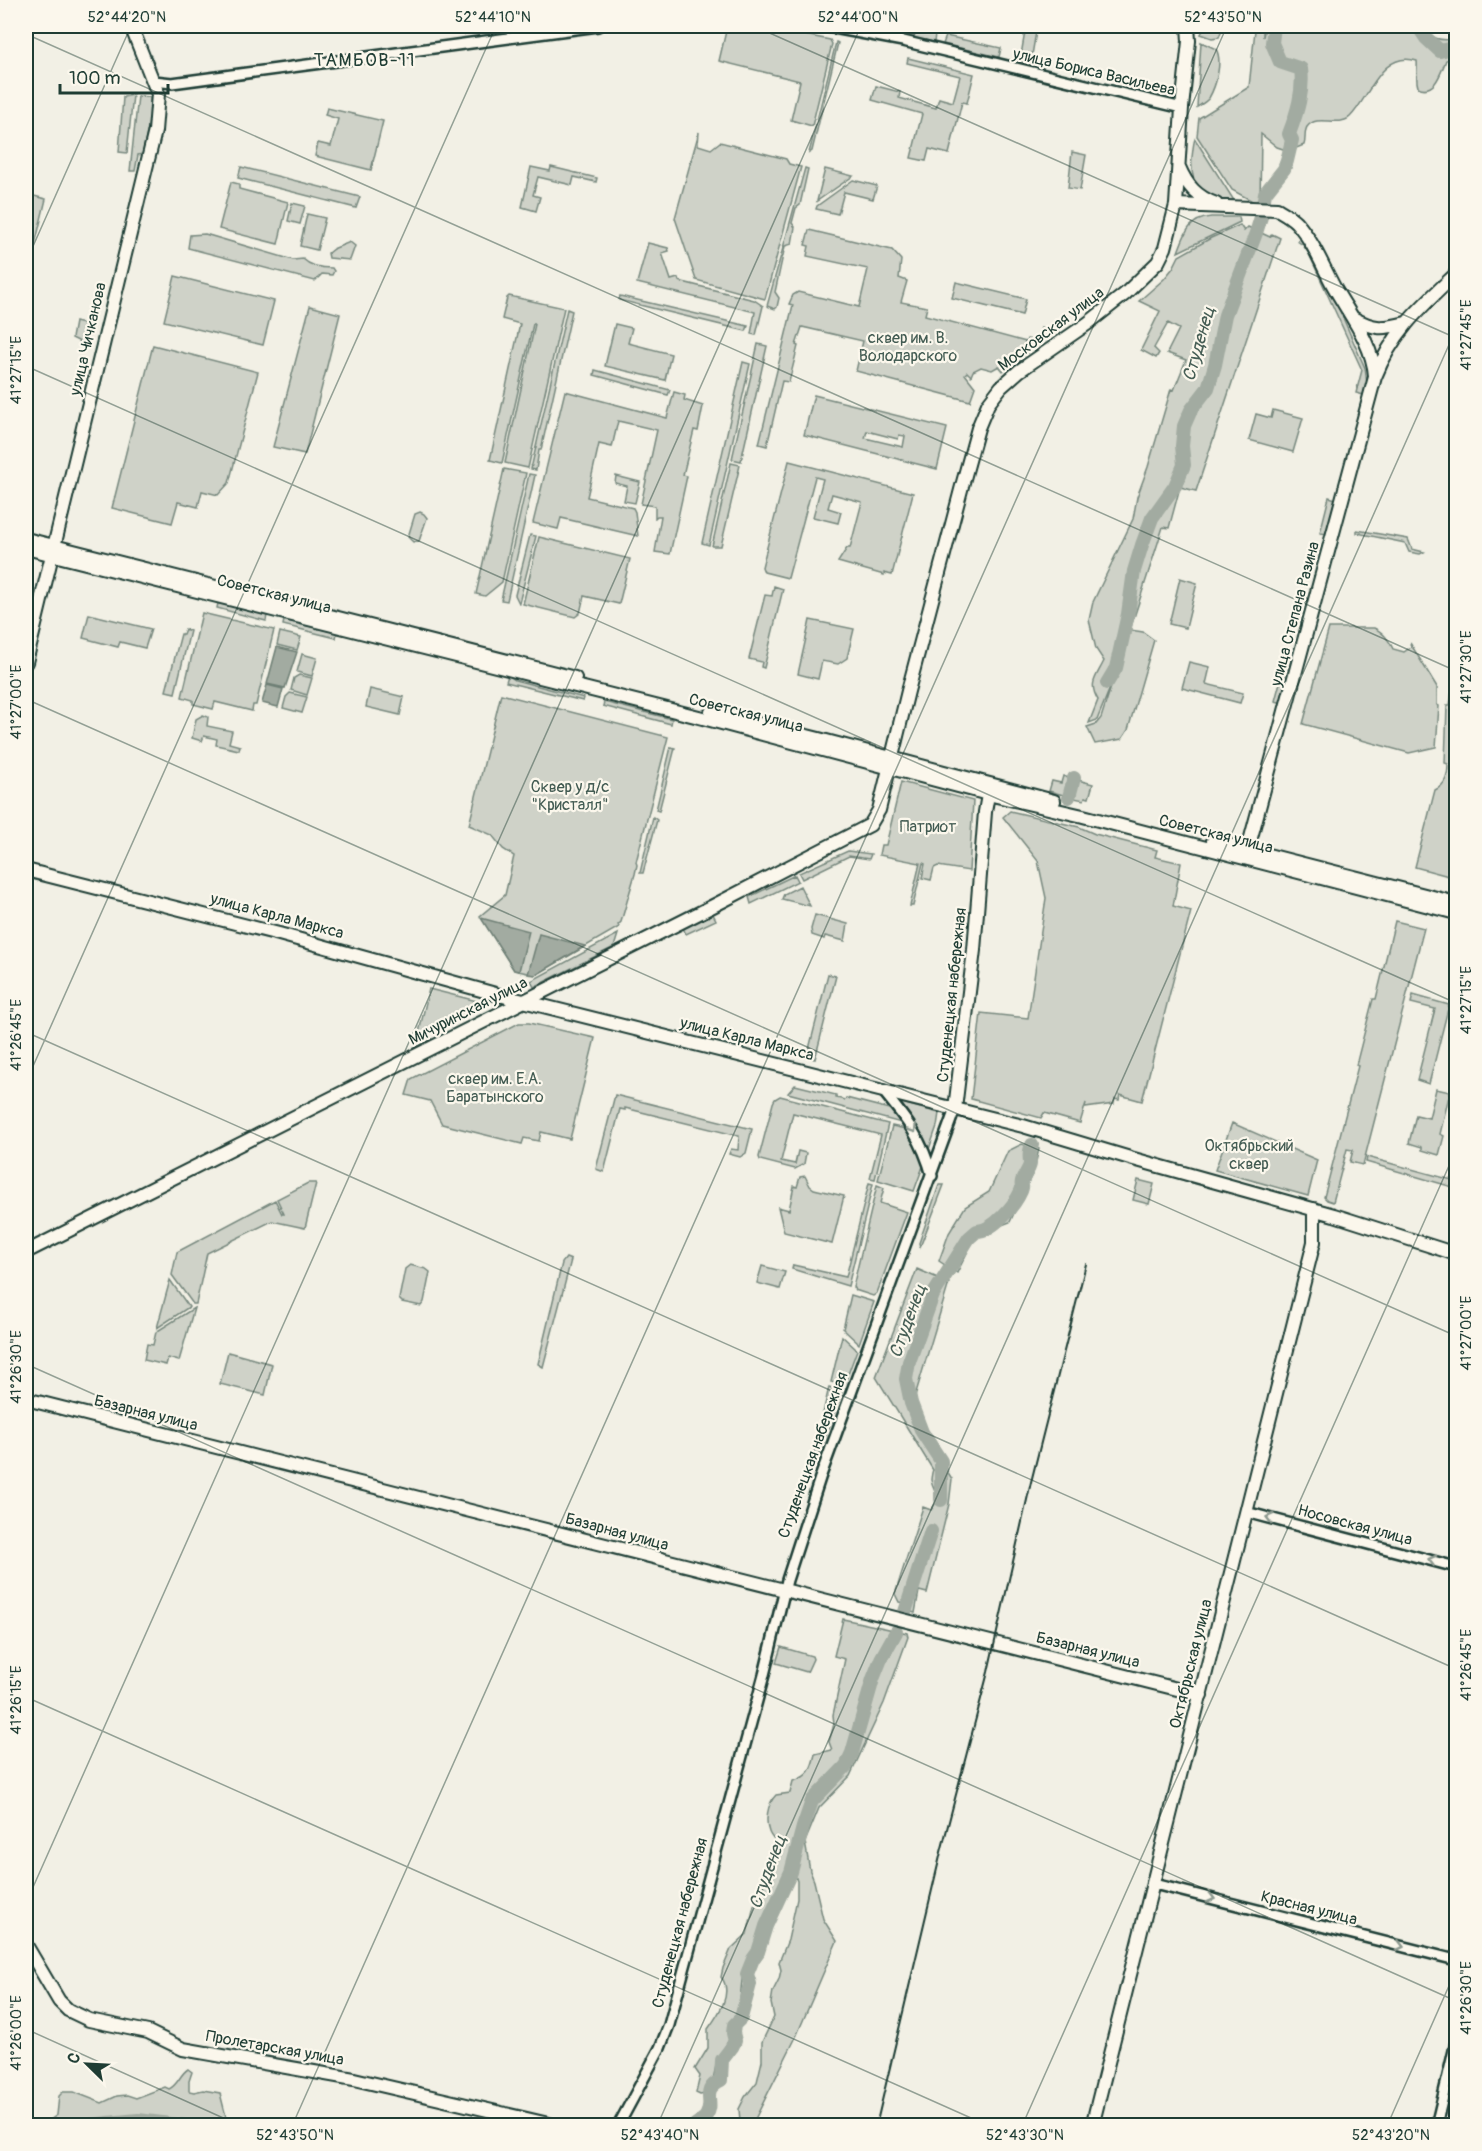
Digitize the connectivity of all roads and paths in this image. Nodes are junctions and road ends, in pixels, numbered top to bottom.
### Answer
1 (131, 26) edge
2 (598, 26) edge
3 (823, 26) edge
4 (1188, 26) edge
5 (154, 81) junction
6 (1182, 108) junction
7 (1178, 165) junction
8 (1176, 205) junction
9 (1223, 206) junction
10 (1456, 274) edge
11 (1353, 318) junction
12 (1406, 322) junction
13 (1375, 377) junction
14 (26, 539) edge
15 (26, 548) edge
16 (54, 551) junction
17 (26, 662) edge
18 (895, 762) junction
19 (989, 789) junction
20 (1247, 854) junction
21 (26, 870) edge
22 (1456, 903) edge
23 (1456, 913) edge
24 (525, 1001) junction
25 (881, 1089) junction
26 (955, 1108) junction
27 (932, 1176) junction
28 (1314, 1209) junction
29 (26, 1252) edge
30 (1456, 1254) edge
31 (26, 1399) edge
32 (1246, 1512) junction
33 (1456, 1567) edge
34 (784, 1591) junction
35 (1200, 1695) junction
36 (1154, 1884) junction
37 (26, 1945) edge
38 (1456, 1960) edge
39 (1456, 2042) edge
40 (557, 2126) edge
41 (618, 2126) edge
42 (1092, 2126) edge
43 (1436, 2126) edge

1 - 5 main road, улица Чичканова
2 - 5 street
3 - 6 street, улица Бориса Васильева
4 - 6 main road, Московская улица
5 - 16 main road, улица Чичканова
6 - 7 main road, Московская улица
7 - 8 main road, Московская улица
7 - 9 main road
8 - 9 main road
8 - 18 main road, Московская улица
9 - 11 main road
10 - 12 main road, улица Степана Разина
11 - 12 main road
11 - 13 main road
12 - 13 main road, улица Степана Разина
13 - 20 main road, улица Степана Разина
14 - 16 main road
15 - 16 main road, Советская улица
16 - 17 main road, улица Чичканова
16 - 18 main road, Советская улица
18 - 19 main road, Советская улица
18 - 24 main road, Мичуринская улица
19 - 20 main road, Советская улица
19 - 26 main road, Студенецкая набережная
20 - 22 main road, Советская улица
20 - 23 main road, Советская улица
21 - 24 main road, улица Карла Маркса
24 - 25 main road, улица Карла Маркса
24 - 29 main road, Мичуринская улица
25 - 26 main road, улица Карла Маркса
25 -> 27 street
26 - 27 street, Студенецкая набережная
26 - 28 main road, улица Карла Маркса
27 - 34 street, Студенецкая набережная
28 - 30 main road, улица Карла Маркса
28 - 32 main road, Октябрьская улица
31 - 34 main road, Базарная улица
33 -> 32 street, Носовская улица
32 - 35 main road, Октябрьская улица
34 - 35 main road, Базарная улица
34 - 41 street, Студенецкая набережная
35 - 36 main road, Октябрьская улица
36 -> 38 street, Красная улица
36 - 42 main road, Октябрьская улица
37 - 40 main road, Пролетарская улица
39 - 43 street

